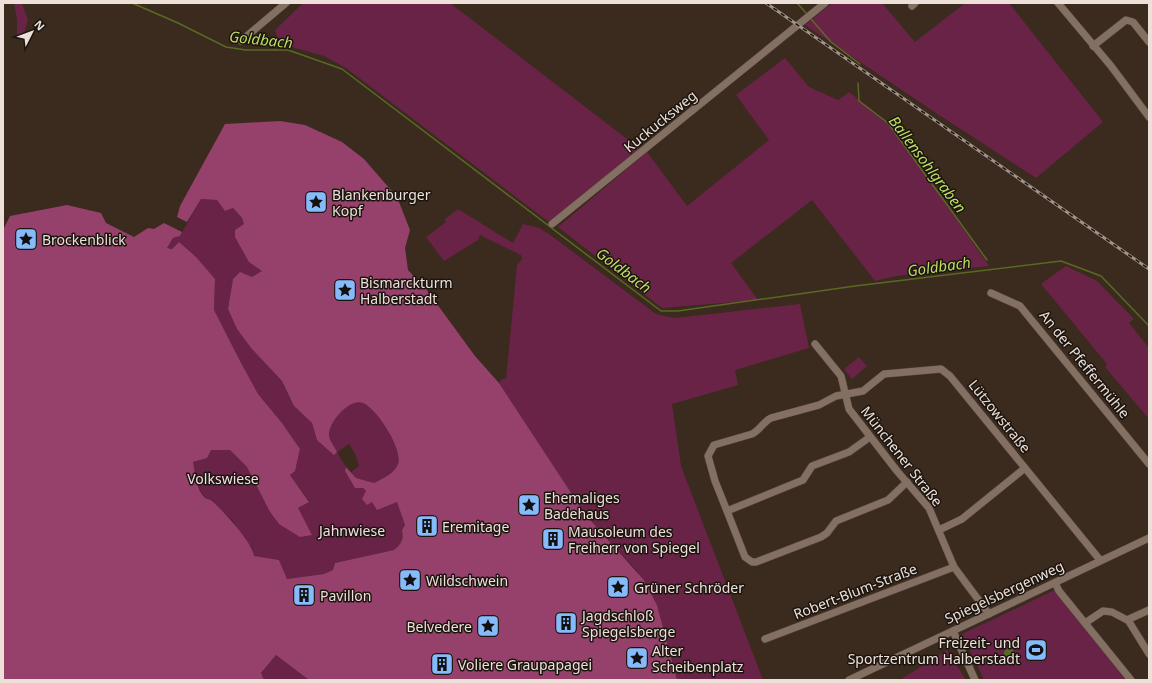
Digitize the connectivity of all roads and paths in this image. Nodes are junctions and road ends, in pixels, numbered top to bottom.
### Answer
1 (286, 3) edge
2 (825, 3) edge
3 (1058, 3) edge
4 (241, 41) dead end
5 (1149, 42) edge
6 (1094, 46) junction
7 (1149, 117) edge
8 (552, 224) dead end
9 (991, 293) dead end
10 (815, 344) dead end
11 (847, 394) junction
12 (870, 437) junction
13 (1149, 464) edge
14 (1025, 468) junction
15 (907, 482) junction
16 (727, 511) junction
17 (939, 530) junction
18 (1149, 538) edge
19 (1100, 560) junction
20 (954, 567) junction
21 (1054, 583) junction
22 (1149, 610) edge
23 (989, 614) junction
24 (1128, 621) junction
25 (1085, 623) junction
26 (953, 630) junction
27 (765, 639) dead end
28 (1149, 654) edge
29 (849, 680) edge
30 (975, 680) edge
31 (1131, 680) edge

1 - 4 street
2 - 8 street, Kuckucksweg
3 - 6 street
5 - 6 street
6 - 7 street
9 - 13 street, An der Pfeffermühle
10 - 11 street, Münchener Straße
11 - 12 street, Münchener Straße
11 - 14 street, Lützowstraße
11 - 16 street
12 - 15 street, Münchener Straße
12 - 16 street
14 - 17 street
14 - 19 street, Lützowstraße
15 - 16 street
15 - 17 street, Münchener Straße
17 - 20 street, Münchener Straße
18 - 19 street, Spiegelsbergenweg
19 - 21 street, Spiegelsbergenweg
20 - 23 street, Münchener Straße
20 - 27 street, Robert-Blum-Straße
21 - 23 street, Spiegelsbergenweg
21 - 25 street
22 - 24 street
23 - 26 street, Spiegelsbergenweg
24 - 25 street
24 - 28 street
25 - 31 street
26 - 29 street, Spiegelsbergenweg
26 - 30 street

